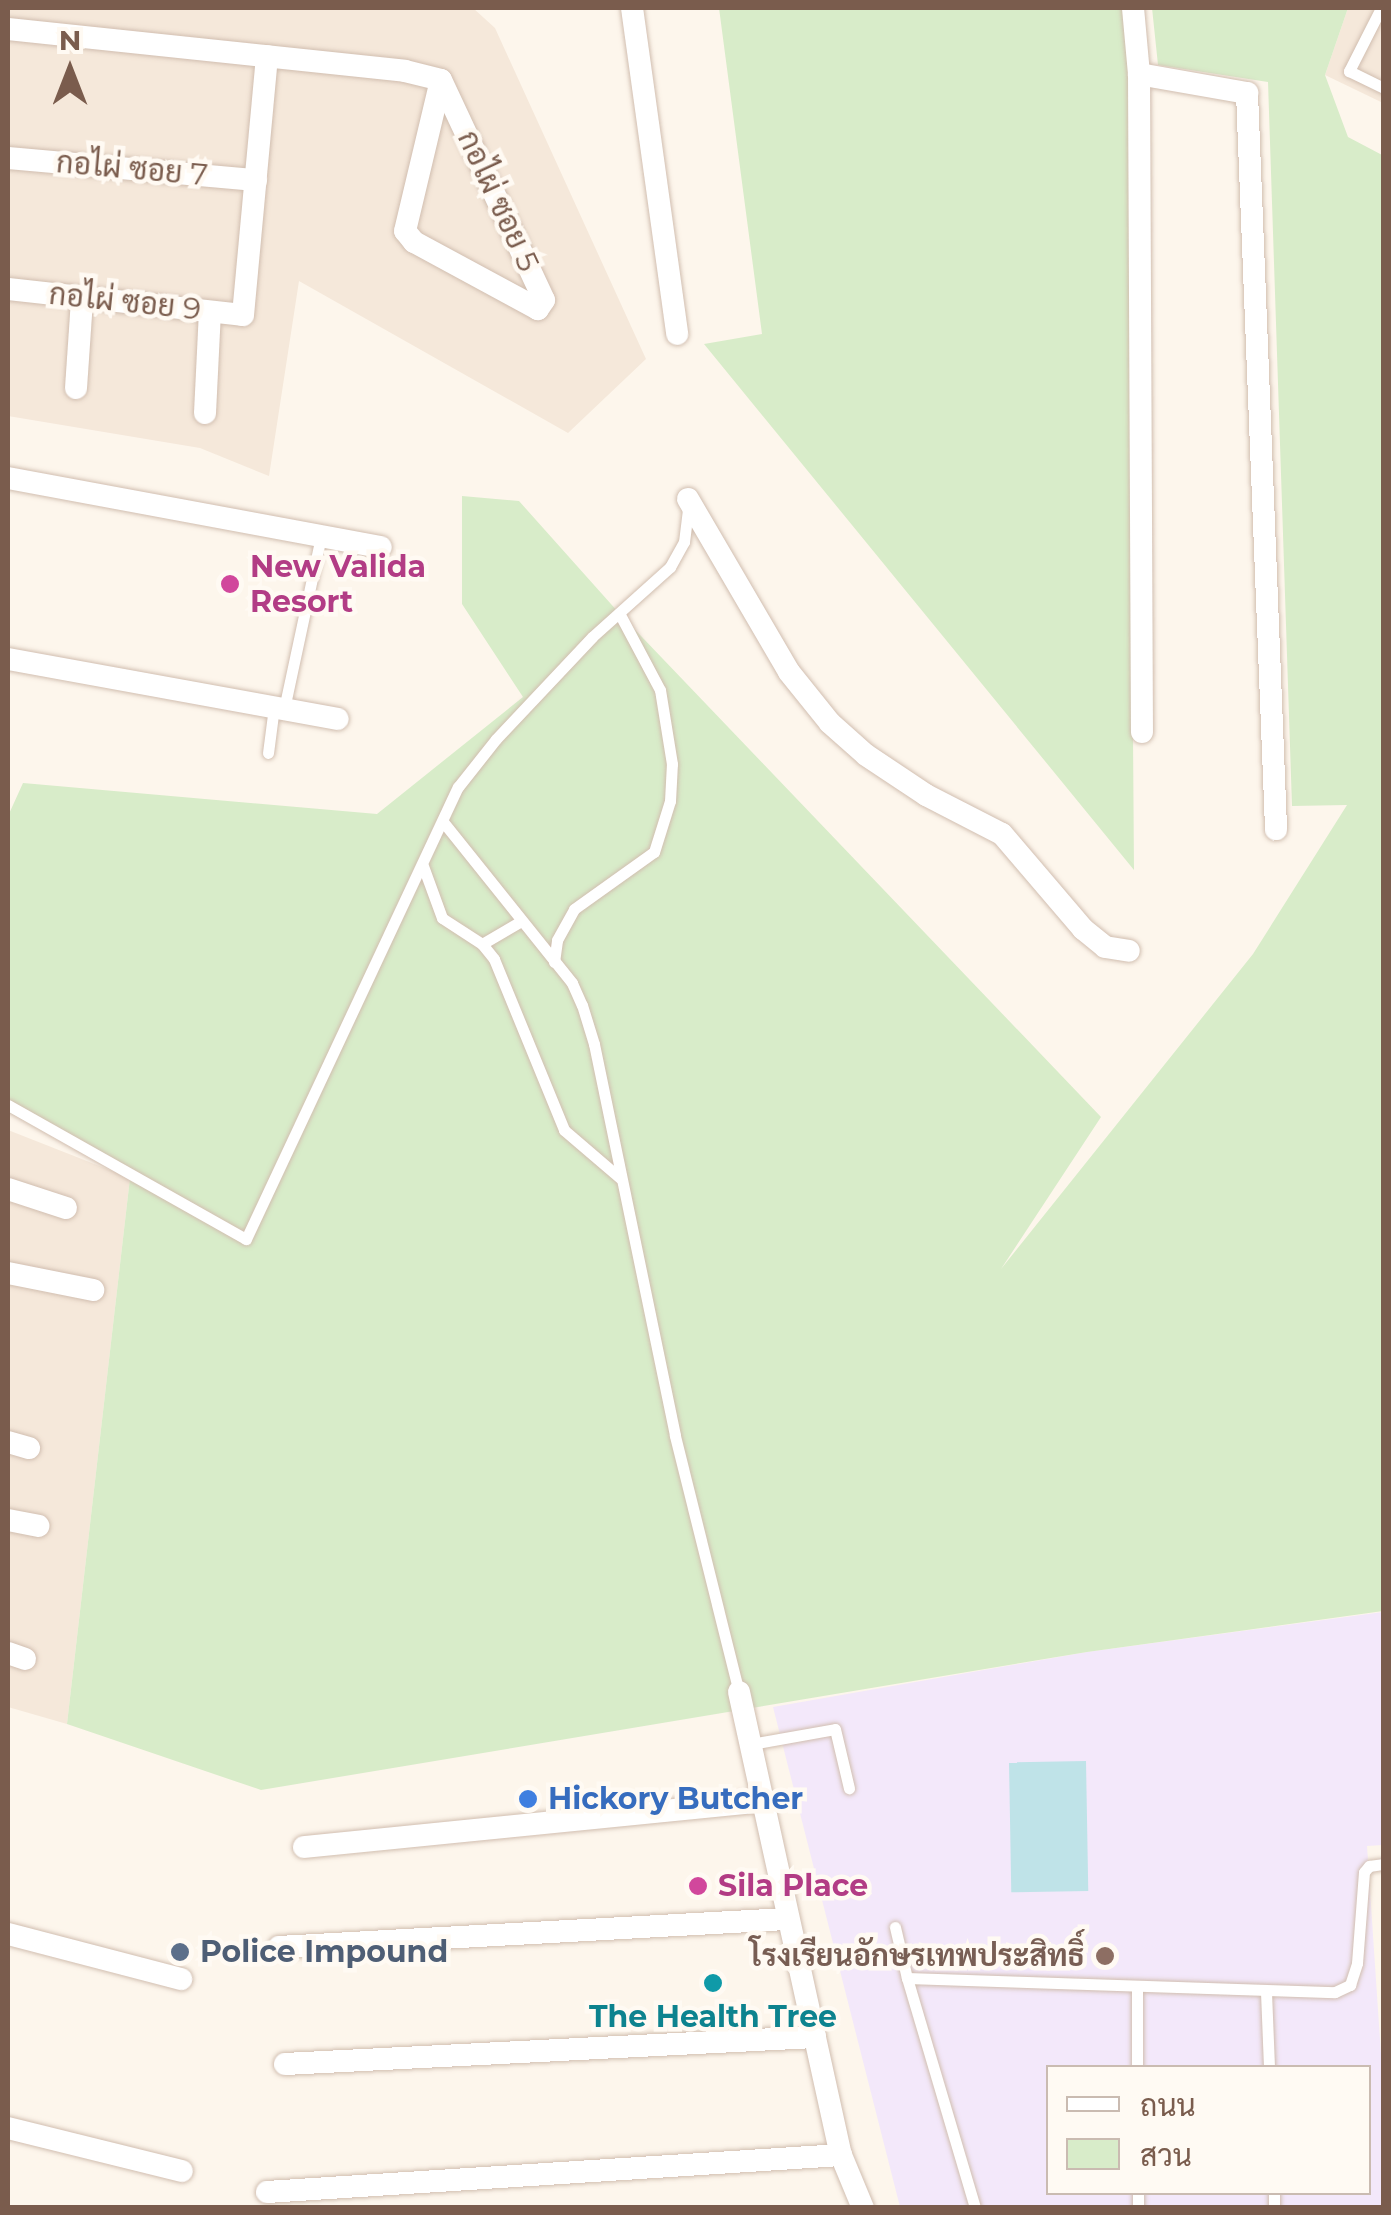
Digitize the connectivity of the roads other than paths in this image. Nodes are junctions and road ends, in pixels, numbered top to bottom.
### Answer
1 (632, 8) edge
2 (1133, 8) edge
3 (1381, 8) edge
4 (8, 30) edge
5 (267, 56) junction
6 (1139, 74) junction
7 (441, 80) junction
8 (1384, 88) edge
9 (8, 158) edge
10 (256, 180) junction
11 (8, 288) edge
12 (82, 300) junction
13 (210, 312) junction
14 (677, 334) dead end
15 (76, 388) dead end
16 (205, 413) dead end
17 (8, 478) edge
18 (688, 499) joint
19 (321, 536) junction
20 (381, 547) dead end
21 (619, 613) junction
22 (8, 659) edge
23 (279, 708) junction
24 (338, 719) dead end
25 (1142, 732) dead end
26 (268, 754) dead end
27 (444, 823) junction
28 (1276, 829) dead end
29 (424, 866) junction
30 (521, 922) junction
31 (482, 944) junction
32 (1129, 951) dead end
33 (554, 962) junction
34 (8, 1105) edge
35 (620, 1178) junction
36 (8, 1189) edge
37 (66, 1208) dead end
38 (8, 1273) edge
39 (92, 1290) dead end
40 (8, 1520) edge
41 (38, 1526) dead end
42 (739, 1692) joint
43 (751, 1744) junction
44 (849, 1788) dead end
45 (761, 1802) junction
46 (304, 1847) dead end
47 (1384, 1864) edge
48 (786, 1919) junction
49 (895, 1927) dead end
50 (8, 1934) edge
51 (278, 1946) dead end
52 (180, 1978) dead end
53 (907, 1978) junction
54 (1137, 1987) junction
55 (1266, 1992) junction
56 (816, 2038) junction
57 (286, 2064) dead end
58 (1137, 2065) edge
59 (1269, 2065) edge
60 (8, 2128) edge
61 (841, 2154) junction
62 (182, 2171) dead end
63 (266, 2192) dead end
64 (862, 2208) edge
65 (974, 2208) edge

1 - 14 street
2 - 6 street
3 - 8 lane
4 - 5 street
5 - 7 street
5 - 10 street
6 - 25 street
6 - 28 street
7 - 7 street, กอไผ่ ซอย 5
9 - 10 street, กอไผ่ ซอย 7
10 - 13 street, กอไผ่ ซอย 9
11 - 12 street, กอไผ่ ซอย 9
12 - 13 street, กอไผ่ ซอย 9
12 - 15 street
13 - 16 street
17 - 19 street
18 - 21 lane
18 - 32 street
19 - 20 street
19 - 23 lane
21 - 27 lane
21 - 33 lane
22 - 23 street
23 - 24 street
23 - 26 lane
27 - 29 lane
27 - 30 lane
29 - 31 lane
29 - 34 lane
30 - 31 lane
30 - 33 lane
31 - 35 lane
33 - 35 lane
35 - 42 lane
36 - 37 street
38 - 39 street
40 - 41 street
42 - 43 street
43 - 44 lane
43 - 45 street
45 - 46 street
45 - 48 street
47 - 55 lane
48 - 51 street
48 - 56 street
49 - 53 lane
50 - 52 street
53 - 54 lane
53 - 65 lane
54 - 55 lane
54 - 58 lane
55 - 59 lane
56 - 57 street
56 - 61 street
60 - 62 street
61 - 63 street
61 - 64 street

